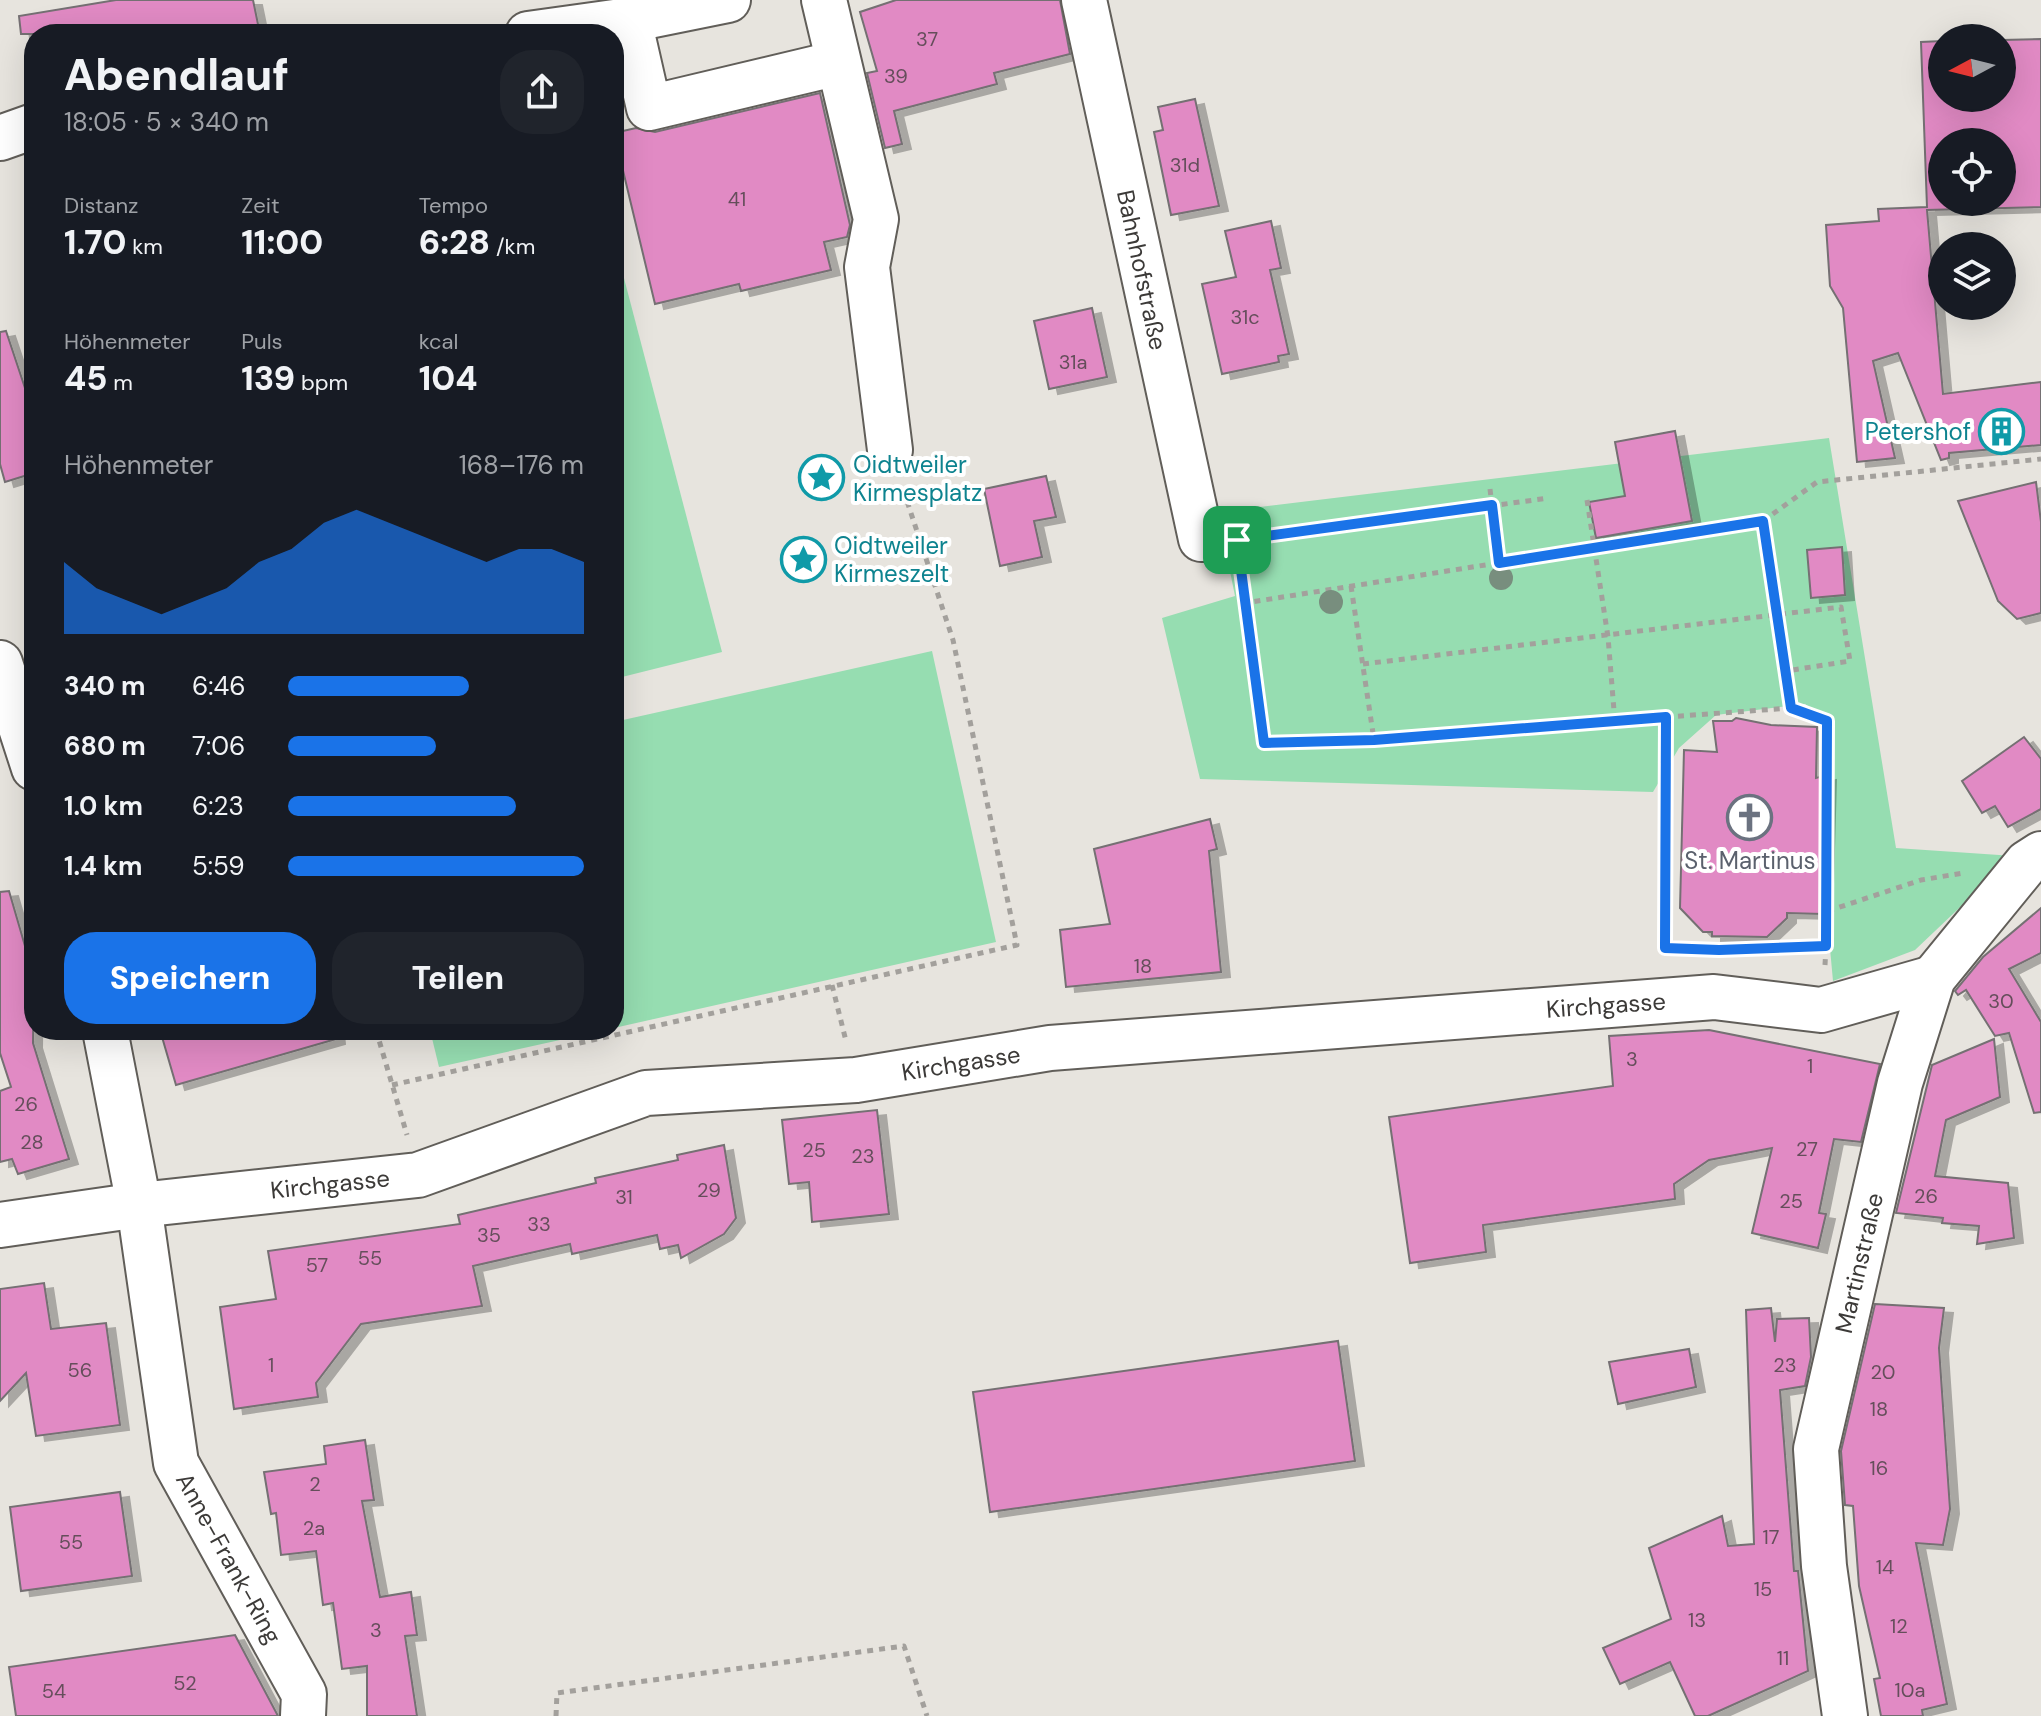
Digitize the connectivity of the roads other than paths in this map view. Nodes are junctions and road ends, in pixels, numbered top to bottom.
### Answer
1 (728, 0) edge
2 (824, 0) edge
3 (1084, 0) edge
4 (629, 20) junction
5 (600, 24) edge
6 (838, 63) junction
7 (24, 130) edge
8 (0, 138) edge
9 (890, 450) road end
10 (1224, 537) road end
11 (0, 663) edge
12 (24, 737) edge
13 (2041, 854) edge
14 (1933, 978) junction
15 (107, 1040) edge
16 (139, 1205) junction
17 (0, 1225) edge
18 (303, 1716) edge
19 (1845, 1716) edge

1 - 4 street
2 - 6 street
3 - 10 street, Bahnhofstraße
4 - 5 street
4 - 6 street
6 - 9 street
7 - 8 street
11 - 12 street
13 - 14 street, Martinstraße
14 - 16 street, Kirchgasse
14 - 19 street, Martinstraße
15 - 16 street, Anne-Frank-Ring
16 - 17 street, Kirchgasse
16 - 18 street, Anne-Frank-Ring

